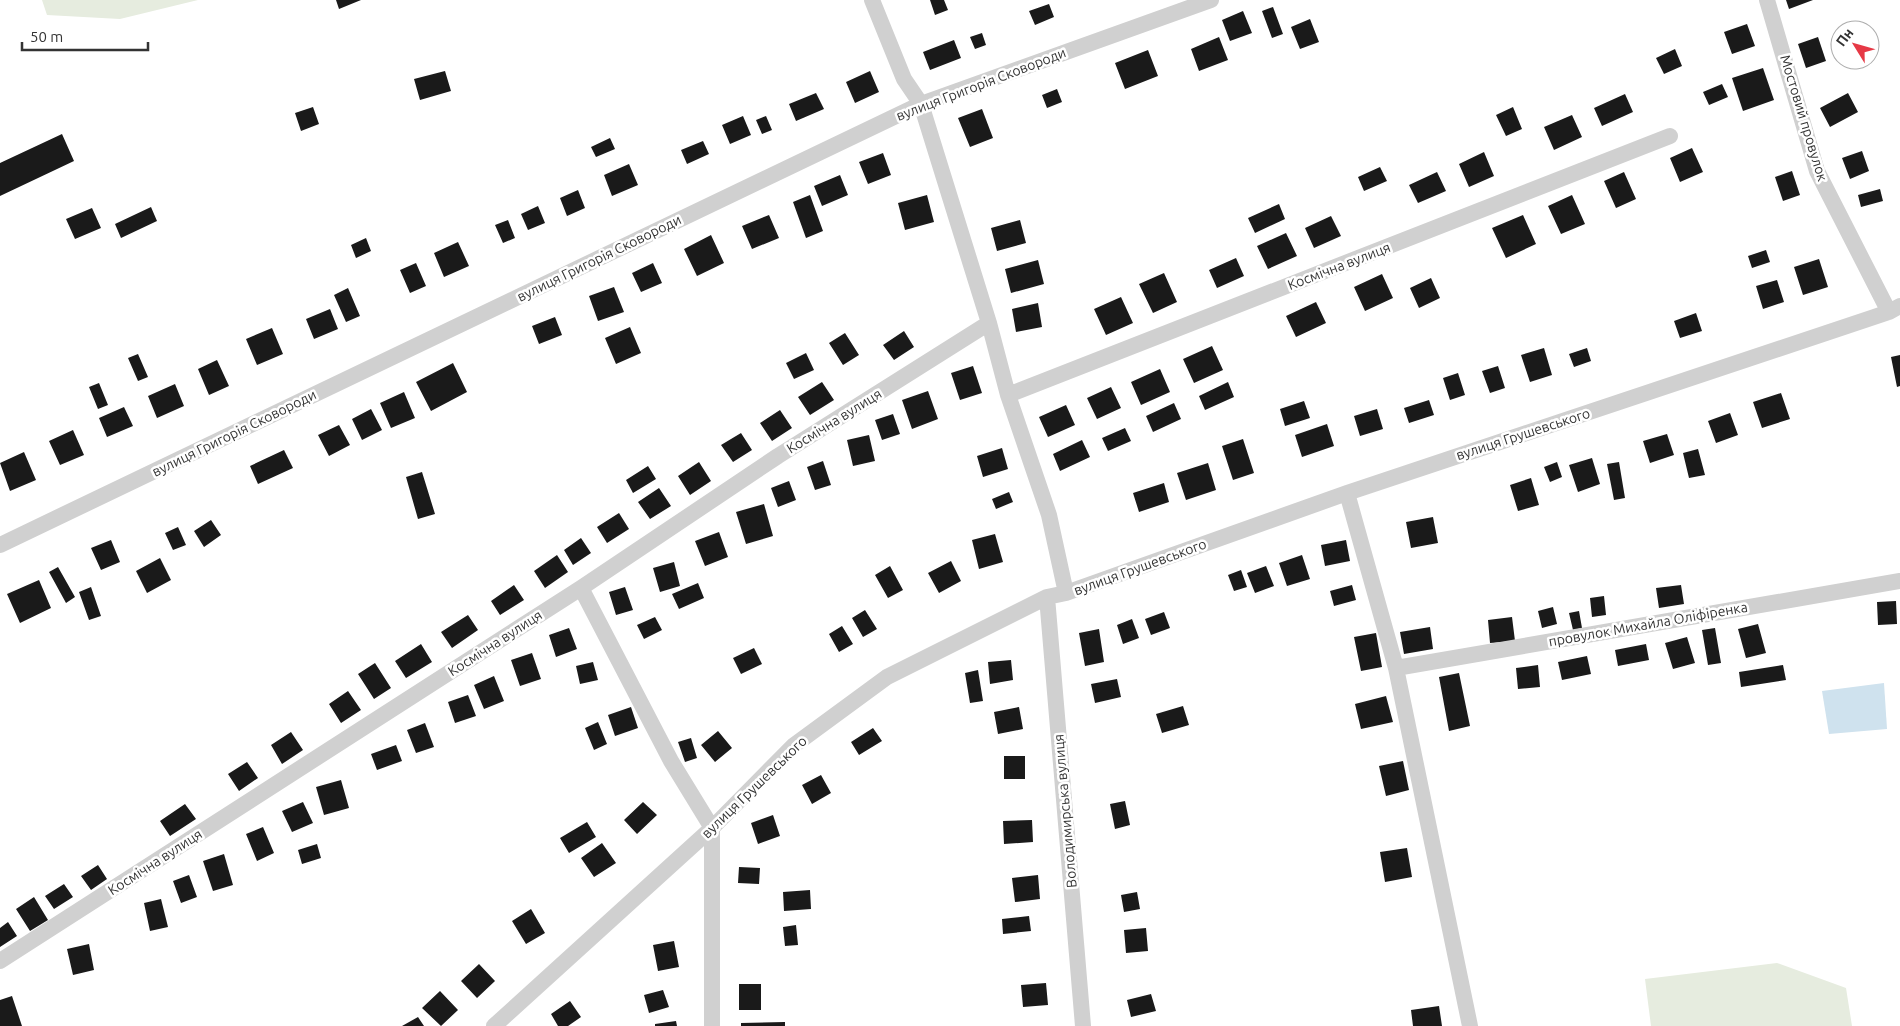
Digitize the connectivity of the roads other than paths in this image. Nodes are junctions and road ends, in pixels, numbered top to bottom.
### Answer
1 (872, 0) edge
2 (1210, 0) edge
3 (1767, 0) edge
4 (921, 104) junction
5 (1670, 136) dead end
6 (1894, 309) edge
7 (990, 322) junction
8 (1008, 395) junction
9 (1347, 493) junction
10 (0, 545) edge
11 (1900, 581) edge
12 (581, 588) junction
13 (1066, 593) junction
14 (1047, 597) junction
15 (1396, 668) junction
16 (712, 828) junction
17 (0, 961) edge
18 (494, 1026) edge
19 (712, 1026) edge
20 (1083, 1026) edge
21 (1470, 1026) edge

1 - 4 street
2 - 4 street, вулиця Григорія Сковороди
3 - 6 street, Мостовий провулок
4 - 7 street
4 - 10 street, вулиця Григорія Сковороди
5 - 8 street, Космічна вулиця
6 - 9 street, вулиця Грушевського
7 - 8 street
7 - 12 street, Космічна вулиця
8 - 13 street
9 - 13 street, вулиця Грушевського
9 - 15 street
11 - 15 street, провулок Михайла Оліфіренка
12 - 16 street
12 - 17 street, Космічна вулиця
13 - 14 street, вулиця Грушевського
14 - 16 street, вулиця Грушевського
14 - 20 street, Володимирська вулиця
15 - 21 street
16 - 18 street, вулиця Грушевського
16 - 19 street

